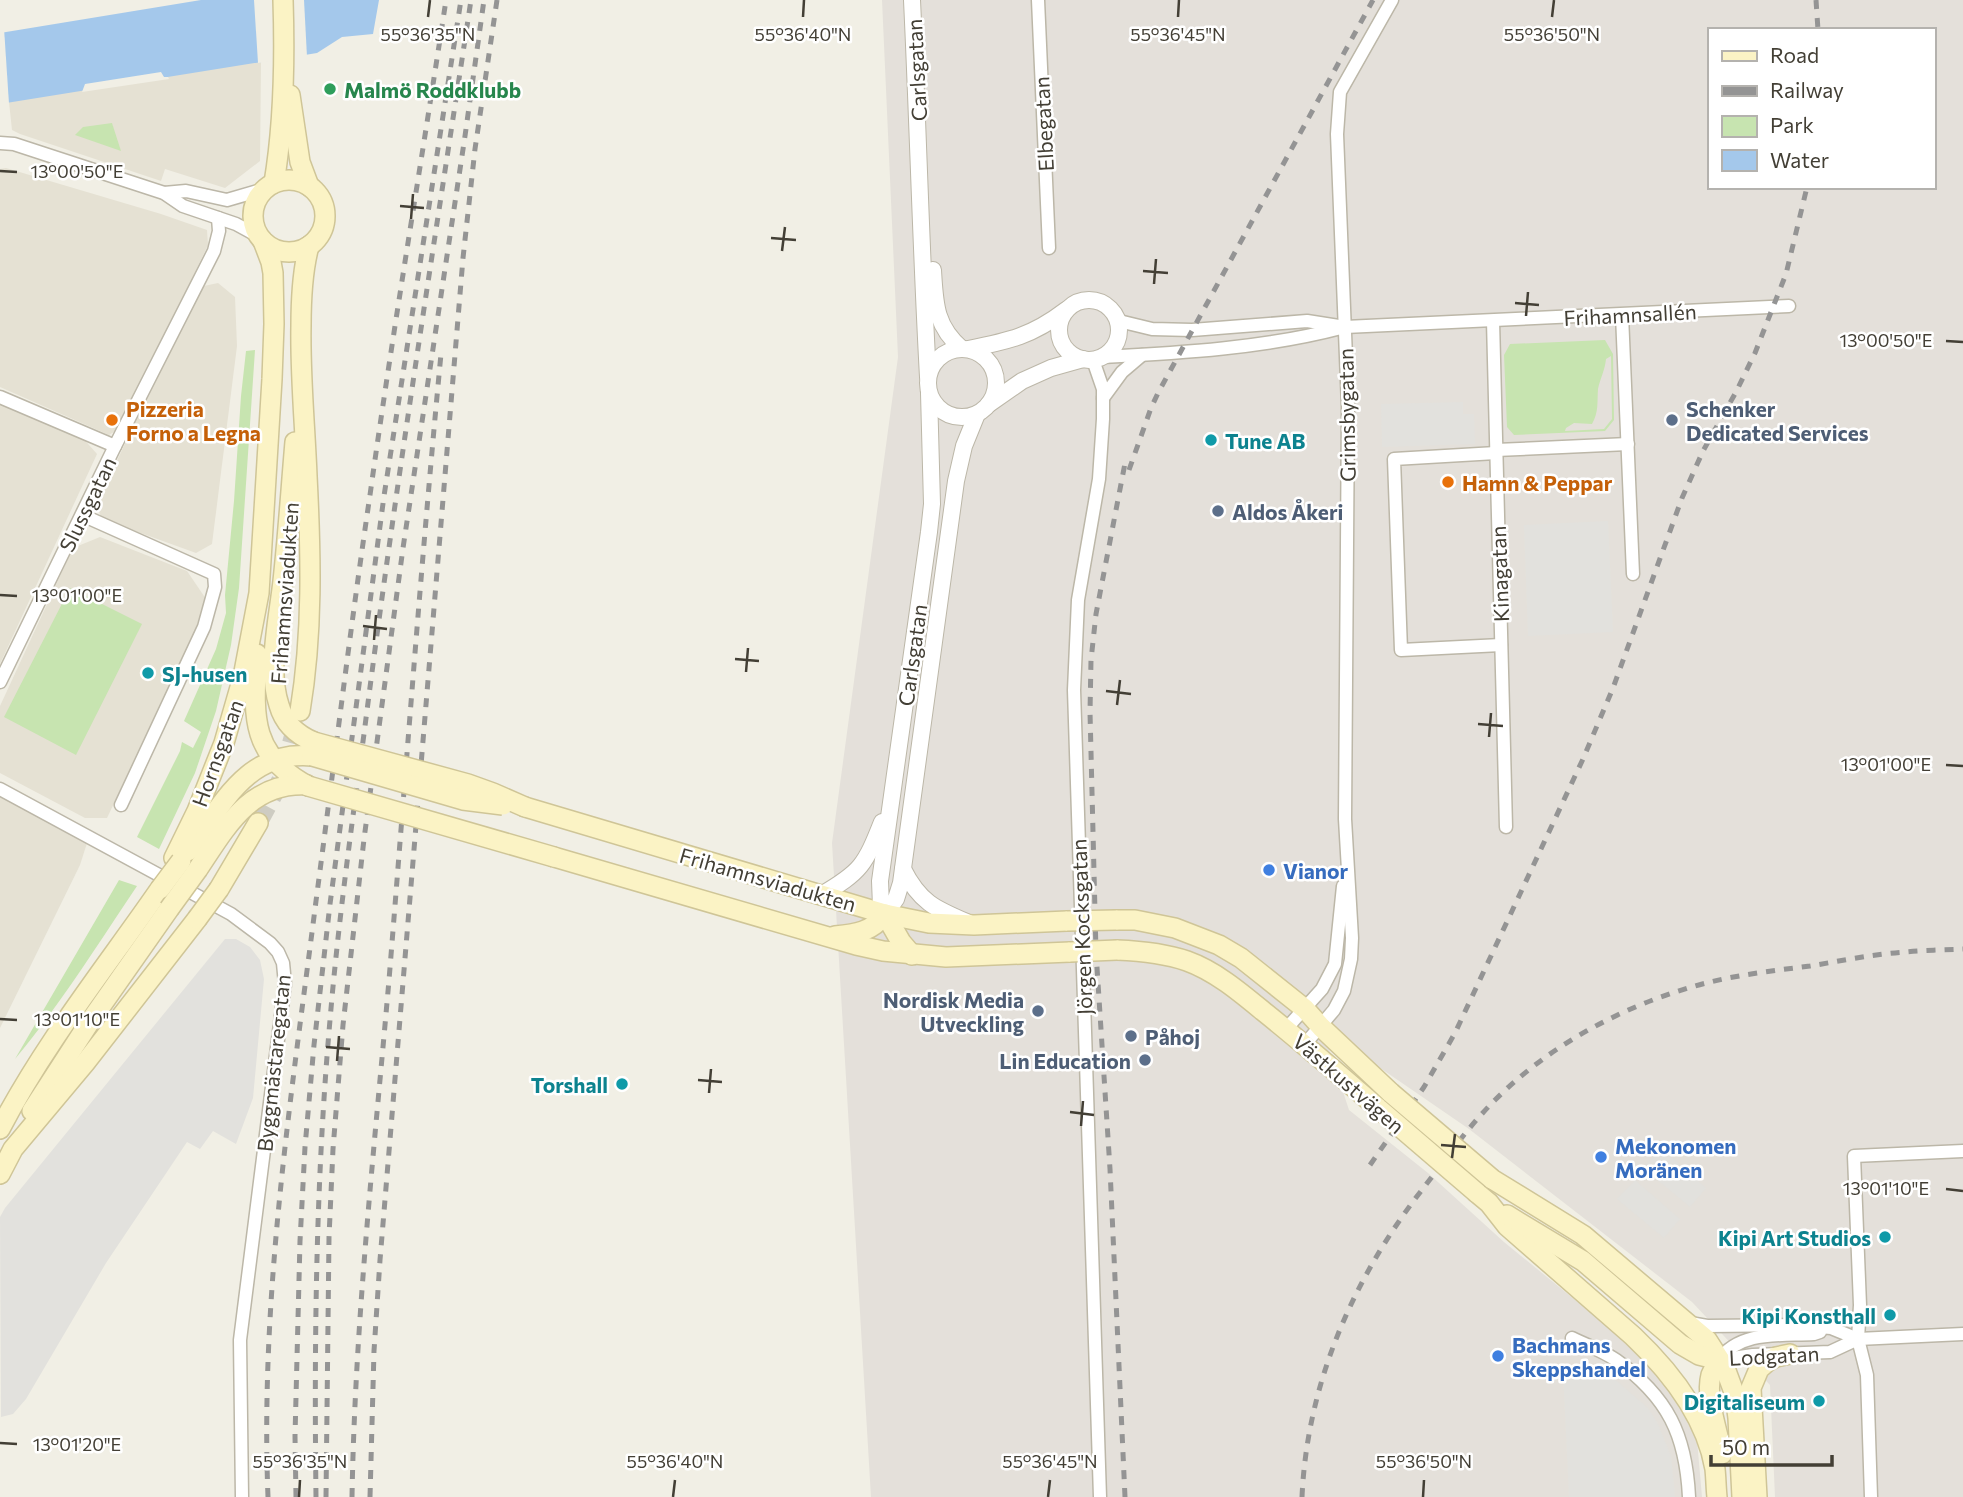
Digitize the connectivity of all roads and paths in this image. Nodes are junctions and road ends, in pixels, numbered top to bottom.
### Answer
1 (283, 0) edge
2 (912, 0) edge
3 (1038, 0) edge
4 (1392, 0) edge
5 (285, 62) junction
6 (919, 139) junction
7 (0, 144) edge
8 (269, 186) junction
9 (309, 186) junction
10 (164, 193) junction
11 (218, 218) junction
12 (260, 239) junction
13 (309, 246) junction
14 (1049, 248) dead end
15 (1789, 306) dead end
16 (1068, 309) junction
17 (1622, 315) junction
18 (1119, 321) junction
19 (1493, 321) junction
20 (1345, 327) junction
21 (965, 349) junction
22 (1142, 355) junction
23 (1093, 359) junction
24 (300, 375) junction
25 (929, 385) junction
26 (0, 397) edge
27 (1103, 398) junction
28 (983, 409) junction
29 (1628, 444) junction
30 (115, 446) junction
31 (1496, 452) junction
32 (82, 515) junction
33 (1633, 574) dead end
34 (259, 593) junction
35 (1501, 645) junction
36 (0, 682) edge
37 (300, 711) tunnel mouth
38 (313, 749) junction
39 (273, 760) junction
40 (308, 786) junction
41 (0, 789) edge
42 (891, 797) junction
43 (121, 805) dead end
44 (258, 823) tunnel mouth
45 (1506, 827) dead end
46 (1346, 844) junction
47 (184, 863) junction
48 (904, 869) junction
49 (826, 895) junction
50 (161, 899) junction
51 (885, 914) junction
52 (974, 925) junction
53 (827, 937) junction
54 (912, 955) junction
55 (1305, 1009) junction
56 (1321, 1027) junction
57 (1286, 1029) junction
58 (1305, 1044) junction
59 (0, 1129) edge
60 (12, 1149) junction
61 (1963, 1151) edge
62 (0, 1174) edge
63 (1483, 1198) junction
64 (1687, 1321) junction
65 (1831, 1328) junction
66 (1963, 1334) edge
67 (1572, 1338) dead end
68 (1858, 1339) junction
69 (1790, 1354) junction
70 (1719, 1360) junction
71 (242, 1497) edge
72 (1100, 1497) edge
73 (1689, 1497) edge
74 (1717, 1497) edge
75 (1723, 1497) edge
76 (1742, 1497) edge
77 (1757, 1497) edge
78 (1871, 1497) edge

1 - 5 main road
2 - 6 street, Carlsgatan
3 - 14 street, Elbegatan
4 - 20 street, Grimsbygatan
5 - 8 main road, Hornsgatan
5 - 9 main road
6 - 21 street, Carlsgatan
6 - 25 street, Carlsgatan
7 - 10 street
8 - 9 main road
8 - 10 street
8 - 12 main road, Hornsgatan
9 - 13 main road
10 - 11 street
11 - 12 street
11 - 30 street, Slussgatan
12 - 13 main road
12 - 34 main road, Hornsgatan
13 - 24 main road
15 - 17 street, Frihamnsallén
16 - 18 street
16 - 21 street
16 - 23 street
17 - 19 street, Frihamnsallén
17 - 29 street
18 - 20 street, Frihamnsallén
18 - 23 street
19 - 20 street, Frihamnsallén
19 - 31 street, Kinagatan
20 - 22 street, Frihamnsallén
20 - 46 street, Grimsbygatan
21 - 25 street
21 - 28 street
22 - 23 street, Frihamnsallén
22 - 27 street
23 - 27 street, Jörgen Kocksgatan
23 - 28 street, Frihamnsallén
24 - 37 main road
24 - 38 main road, Frihamnsviadukten
25 - 28 street
25 - 42 street, Carlsgatan
26 - 30 street
27 - 72 street, Jörgen Kocksgatan
28 - 48 street, Carlsgatan
29 - 31 street
29 - 33 street
30 - 32 street, Slussgatan
31 - 35 street, Kinagatan
31 - 35 street
32 - 36 street, Slussgatan
32 - 43 street
34 - 39 main road, Frihamnsviadukten
34 - 47 main road, Hornsgatan
35 - 45 street, Kinagatan
38 - 39 main road, Frihamnsviadukten
38 - 49 main road, Frihamnsviadukten, bridge
39 - 40 main road, Frihamnsviadukten
39 - 47 main road, Frihamnsviadukten
40 - 47 main road, Frihamnsviadukten
40 - 53 main road, Frihamnsviadukten, bridge
41 - 71 street, Byggmästaregatan
42 - 49 street
42 - 51 street, Carlsgatan
44 - 60 main road, bridge
46 - 55 street, Grimsbygatan
46 - 56 street, Grimsbygatan
47 - 50 main road, Frihamnsviadukten, bridge
48 - 51 street, Carlsgatan
48 - 52 street
49 - 51 main road, Frihamnsviadukten
50 - 59 main road
50 - 60 main road, Frihamnsviadukten
51 - 52 main road, Frihamnsviadukten
51 - 53 main road
51 - 54 main road, Carlsgatan
52 - 55 main road, Västkustvägen, bridge
53 - 54 main road, Västkustvägen
54 - 57 main road, Västkustvägen, bridge
55 - 56 main road, Västkustvägen
55 - 57 street, Grimsbygatan
56 - 58 street, Grimsbygatan
56 - 64 main road, Västkustvägen, bridge
57 - 58 main road, Västkustvägen
58 - 63 main road, Västkustvägen, bridge
60 - 62 main road
61 - 68 street
63 - 70 main road
63 - 74 main road, Västkustvägen
64 - 65 street, Lodgatan
64 - 70 main road, Västkustvägen
65 - 68 street, Lodgatan
65 - 70 street, Lodgatan
66 - 68 street, Lodgatan
67 - 73 street
68 - 69 street, Lodgatan
68 - 78 street
69 - 70 street, Lodgatan
69 - 77 main road
70 - 75 main road
70 - 76 main road, Västkustvägen

